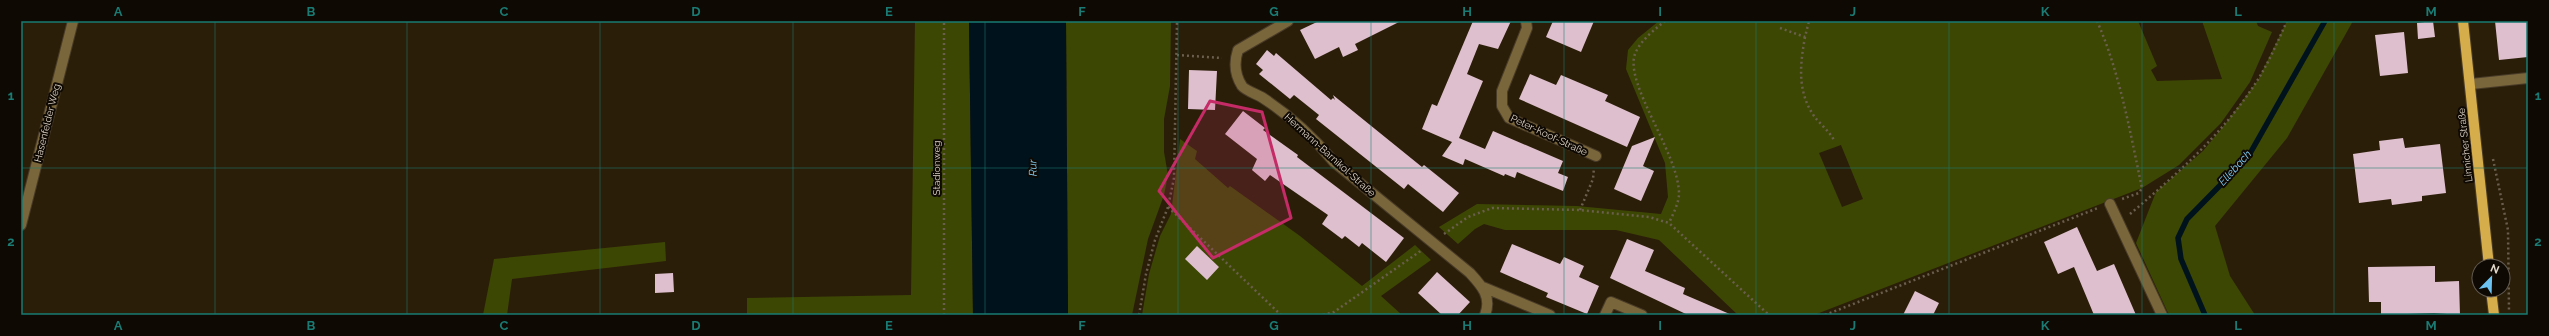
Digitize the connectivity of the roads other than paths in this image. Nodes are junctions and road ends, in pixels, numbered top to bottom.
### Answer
1 (73, 21) edge
2 (1288, 21) edge
3 (1526, 21) edge
4 (2463, 21) edge
5 (2528, 78) edge
6 (2471, 84) junction
7 (1596, 156) road end
8 (2110, 204) road end
9 (21, 225) edge
10 (2488, 258) edge
11 (1483, 287) junction
12 (2492, 298) edge
13 (1485, 315) edge
14 (1550, 315) edge
15 (1605, 315) edge
16 (1642, 315) edge
17 (2162, 315) edge
18 (2494, 315) edge

1 - 9 street, Hasenfelder Weg
2 - 11 street, Hermann-Barnikol-Straße
3 - 7 street, Peter-Koof-Straße
4 - 6 main road, Linnicher Straße
5 - 6 street
6 - 10 main road, Linnicher Straße
8 - 17 street
11 - 13 street, Hermann-Barnikol-Straße
11 - 14 street
12 - 18 main road
15 - 16 street

